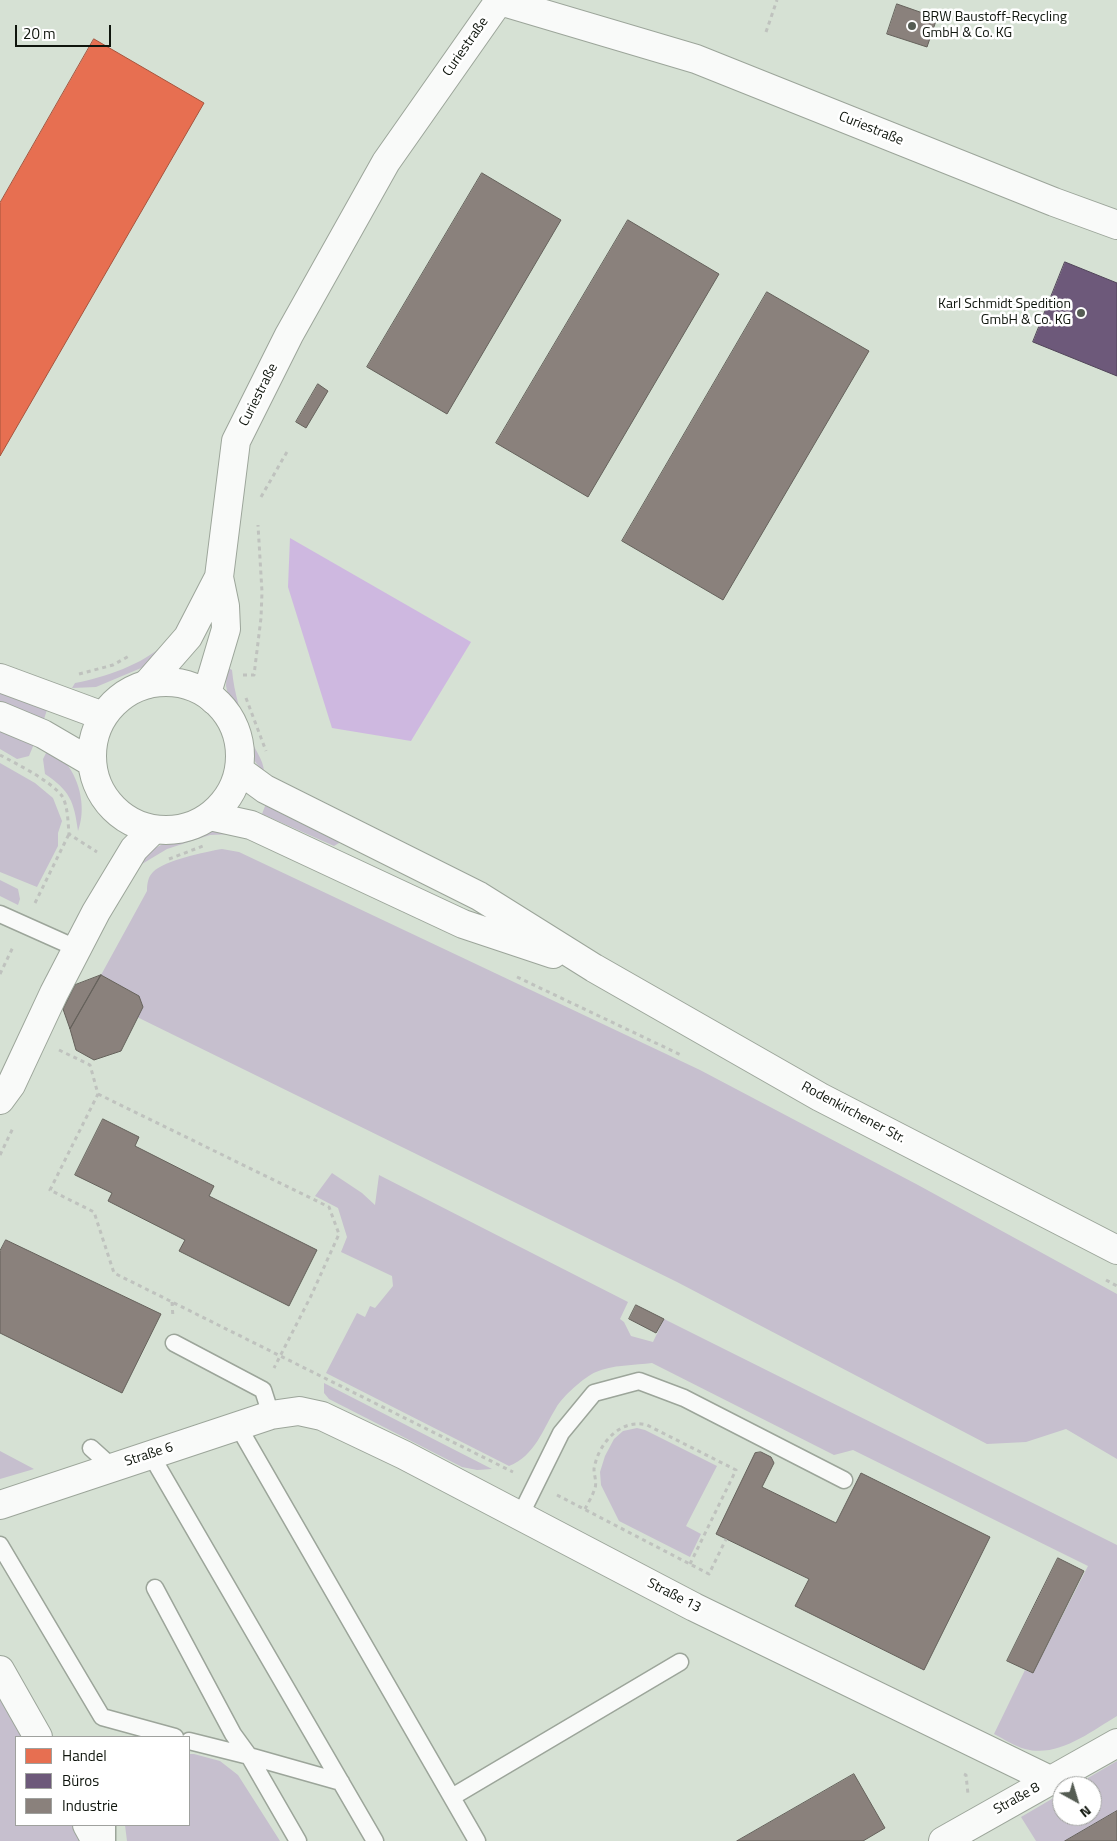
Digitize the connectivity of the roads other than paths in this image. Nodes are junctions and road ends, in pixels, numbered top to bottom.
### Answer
1 (498, 1) edge
2 (1117, 225) edge
3 (219, 578) junction
4 (0, 678) edge
5 (146, 684) junction
6 (214, 700) junction
7 (0, 716) edge
8 (103, 716) junction
9 (91, 762) junction
10 (239, 770) junction
11 (210, 816) junction
12 (153, 830) junction
13 (0, 914) edge
14 (76, 948) junction
15 (594, 968) junction
16 (0, 1100) edge
17 (1117, 1250) edge
18 (174, 1343) dead end
19 (299, 1411) joint
20 (271, 1415) junction
21 (238, 1426) junction
22 (91, 1448) dead end
23 (151, 1455) junction
24 (112, 1468) junction
25 (844, 1480) dead end
26 (0, 1505) edge
27 (520, 1516) junction
28 (0, 1545) edge
29 (155, 1588) dead end
30 (680, 1662) dead end
31 (0, 1670) edge
32 (37, 1736) edge
33 (172, 1736) edge
34 (190, 1741) edge
35 (1117, 1743) edge
36 (250, 1756) junction
37 (1050, 1780) junction
38 (340, 1782) junction
39 (452, 1797) junction
40 (88, 1826) edge
41 (108, 1826) edge
42 (96, 1841) edge
43 (107, 1841) edge
44 (298, 1841) edge
45 (375, 1841) edge
46 (477, 1841) edge
47 (943, 1841) edge

1 - 2 street, Curiestraße
1 - 3 street, Curiestraße
3 - 5 street, Curiestraße
3 - 6 street, Curiestraße
4 - 8 street
5 - 6 street
5 - 8 street
6 - 10 street
7 - 9 street
8 - 9 street
9 - 12 street
10 - 11 street
10 - 15 street
11 - 12 street
11 - 15 street
12 - 14 street
13 - 14 lane
14 - 16 street
15 - 17 street, Rodenkirchener Str.
18 - 20 lane
19 - 20 street, Straße 6
19 - 27 street, Straße 13
20 - 21 street, Straße 6
21 - 23 street, Straße 6
21 - 39 lane
22 - 24 lane
23 - 24 street, Straße 6
23 - 38 lane
24 - 26 street, Straße 6
25 - 27 lane
27 - 37 street, Straße 13
28 - 33 lane
29 - 36 lane
30 - 39 lane
31 - 32 street
34 - 36 lane
35 - 37 street, Straße 8
36 - 38 lane
36 - 44 lane
37 - 47 street, Straße 8
38 - 45 lane
39 - 46 lane
40 - 42 street
41 - 43 lane

